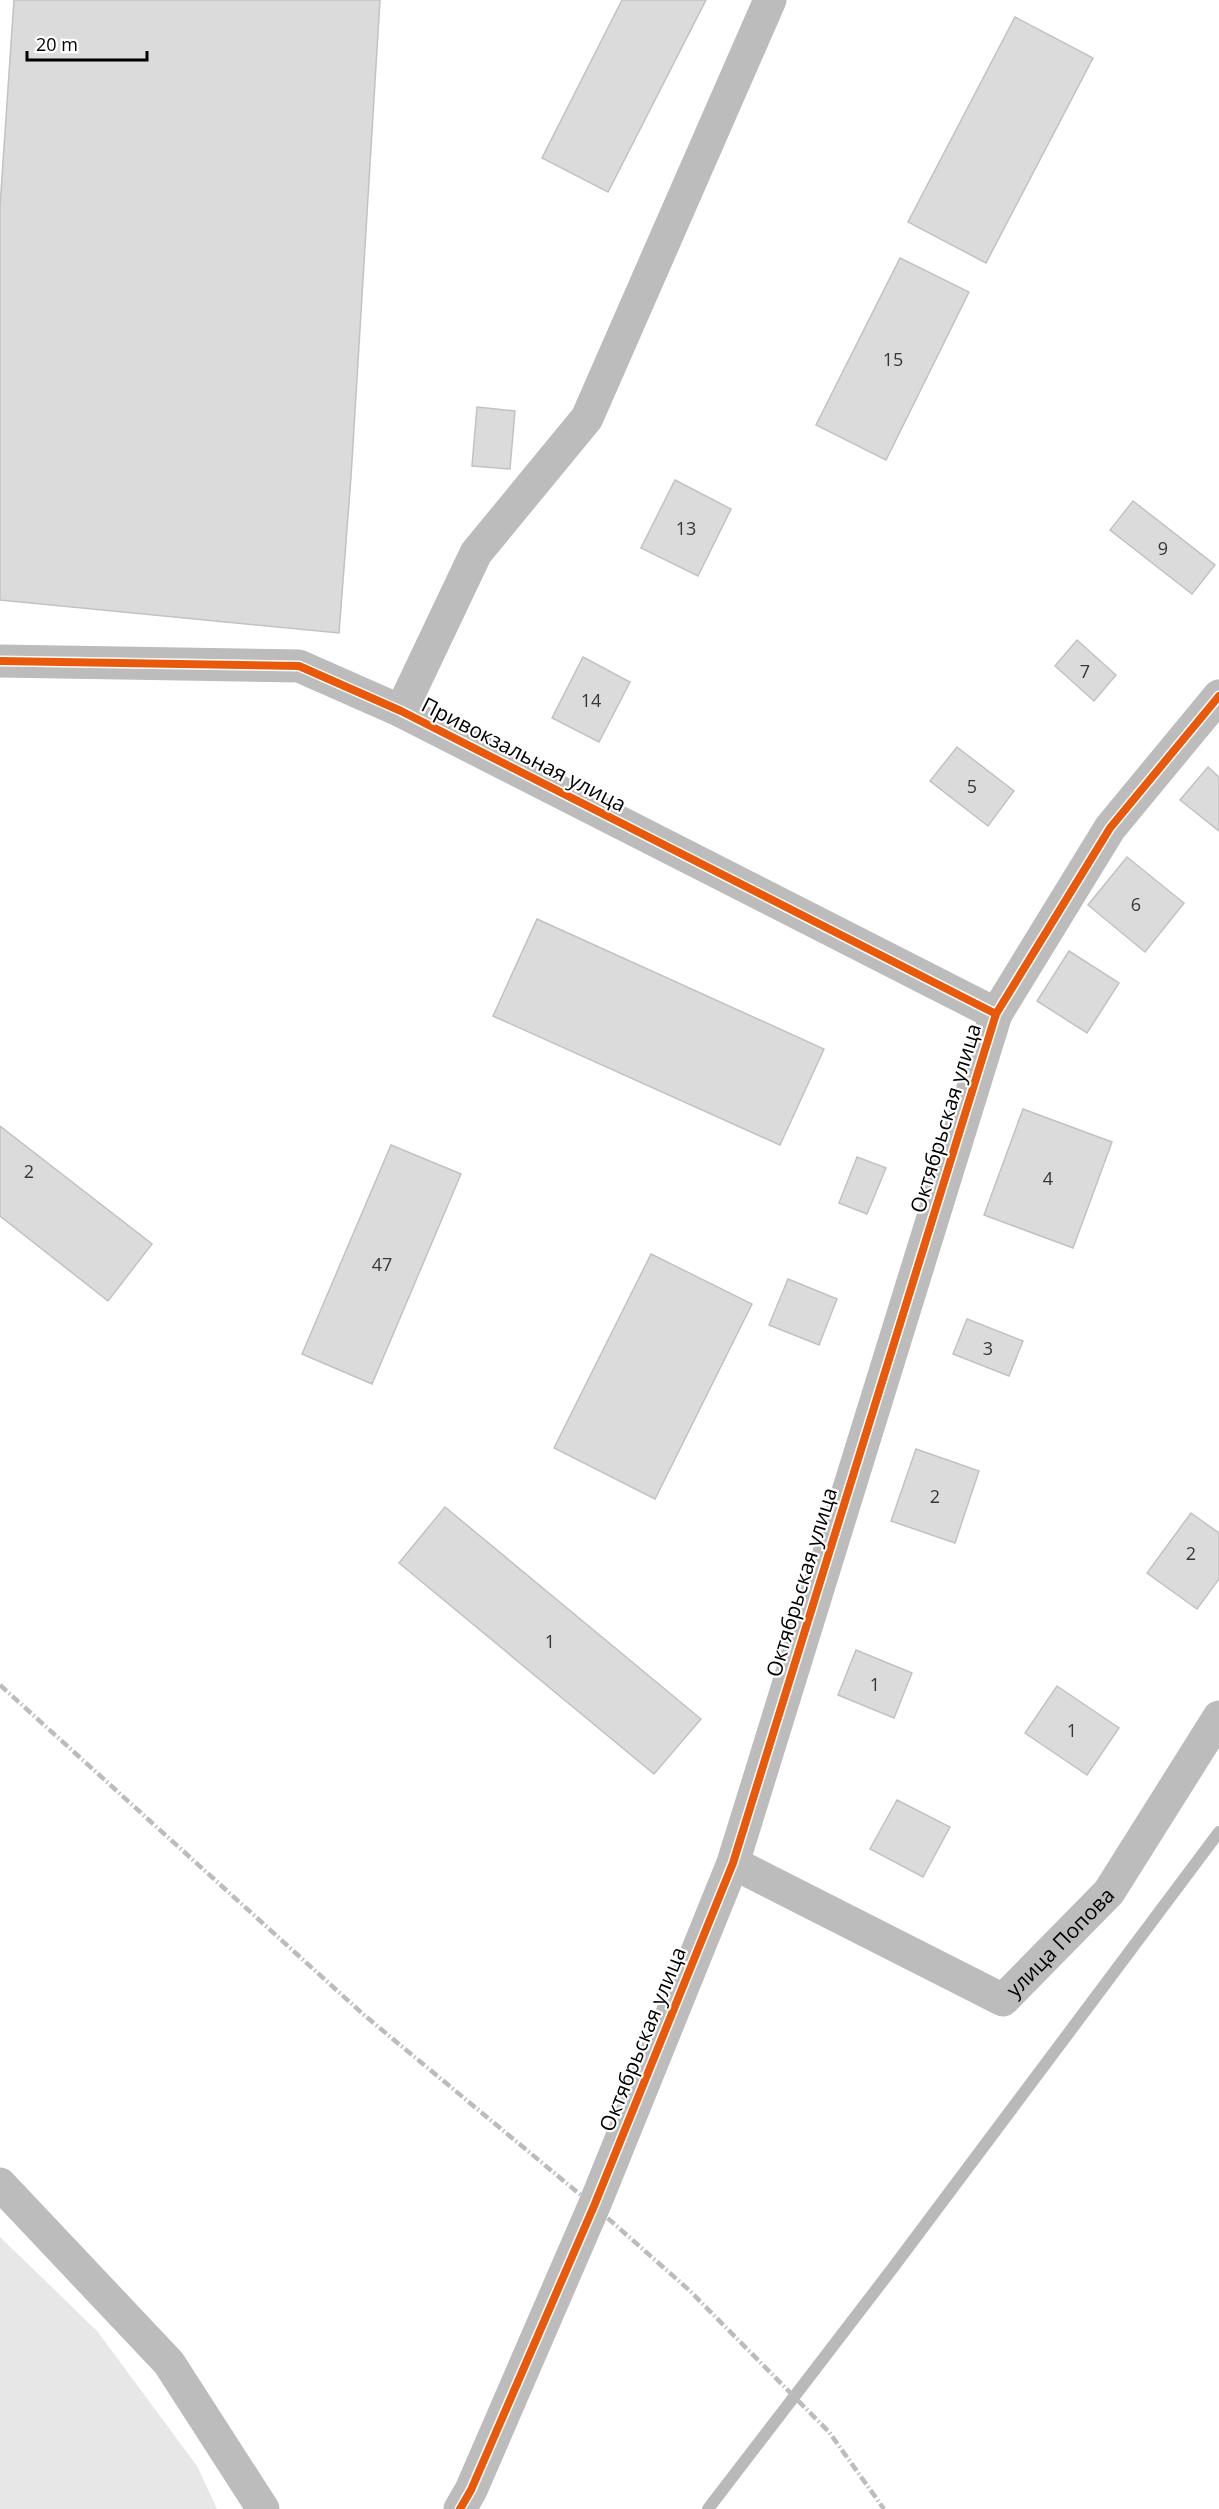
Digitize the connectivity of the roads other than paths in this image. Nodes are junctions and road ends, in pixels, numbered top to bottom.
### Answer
1 (769, 4) edge
2 (0, 661) edge
3 (1219, 696) edge
4 (400, 711) junction
5 (996, 1014) junction
6 (1219, 1717) edge
7 (733, 1863) junction
8 (0, 2184) edge
9 (263, 2509) edge
10 (460, 2509) edge

1 - 4 street
2 - 4 street, Привокзальная улица
3 - 5 street, Октябрьская улица
4 - 5 street, Привокзальная улица
5 - 7 street, Октябрьская улица
6 - 7 street, улица Попова
7 - 10 street, Октябрьская улица
8 - 9 street

